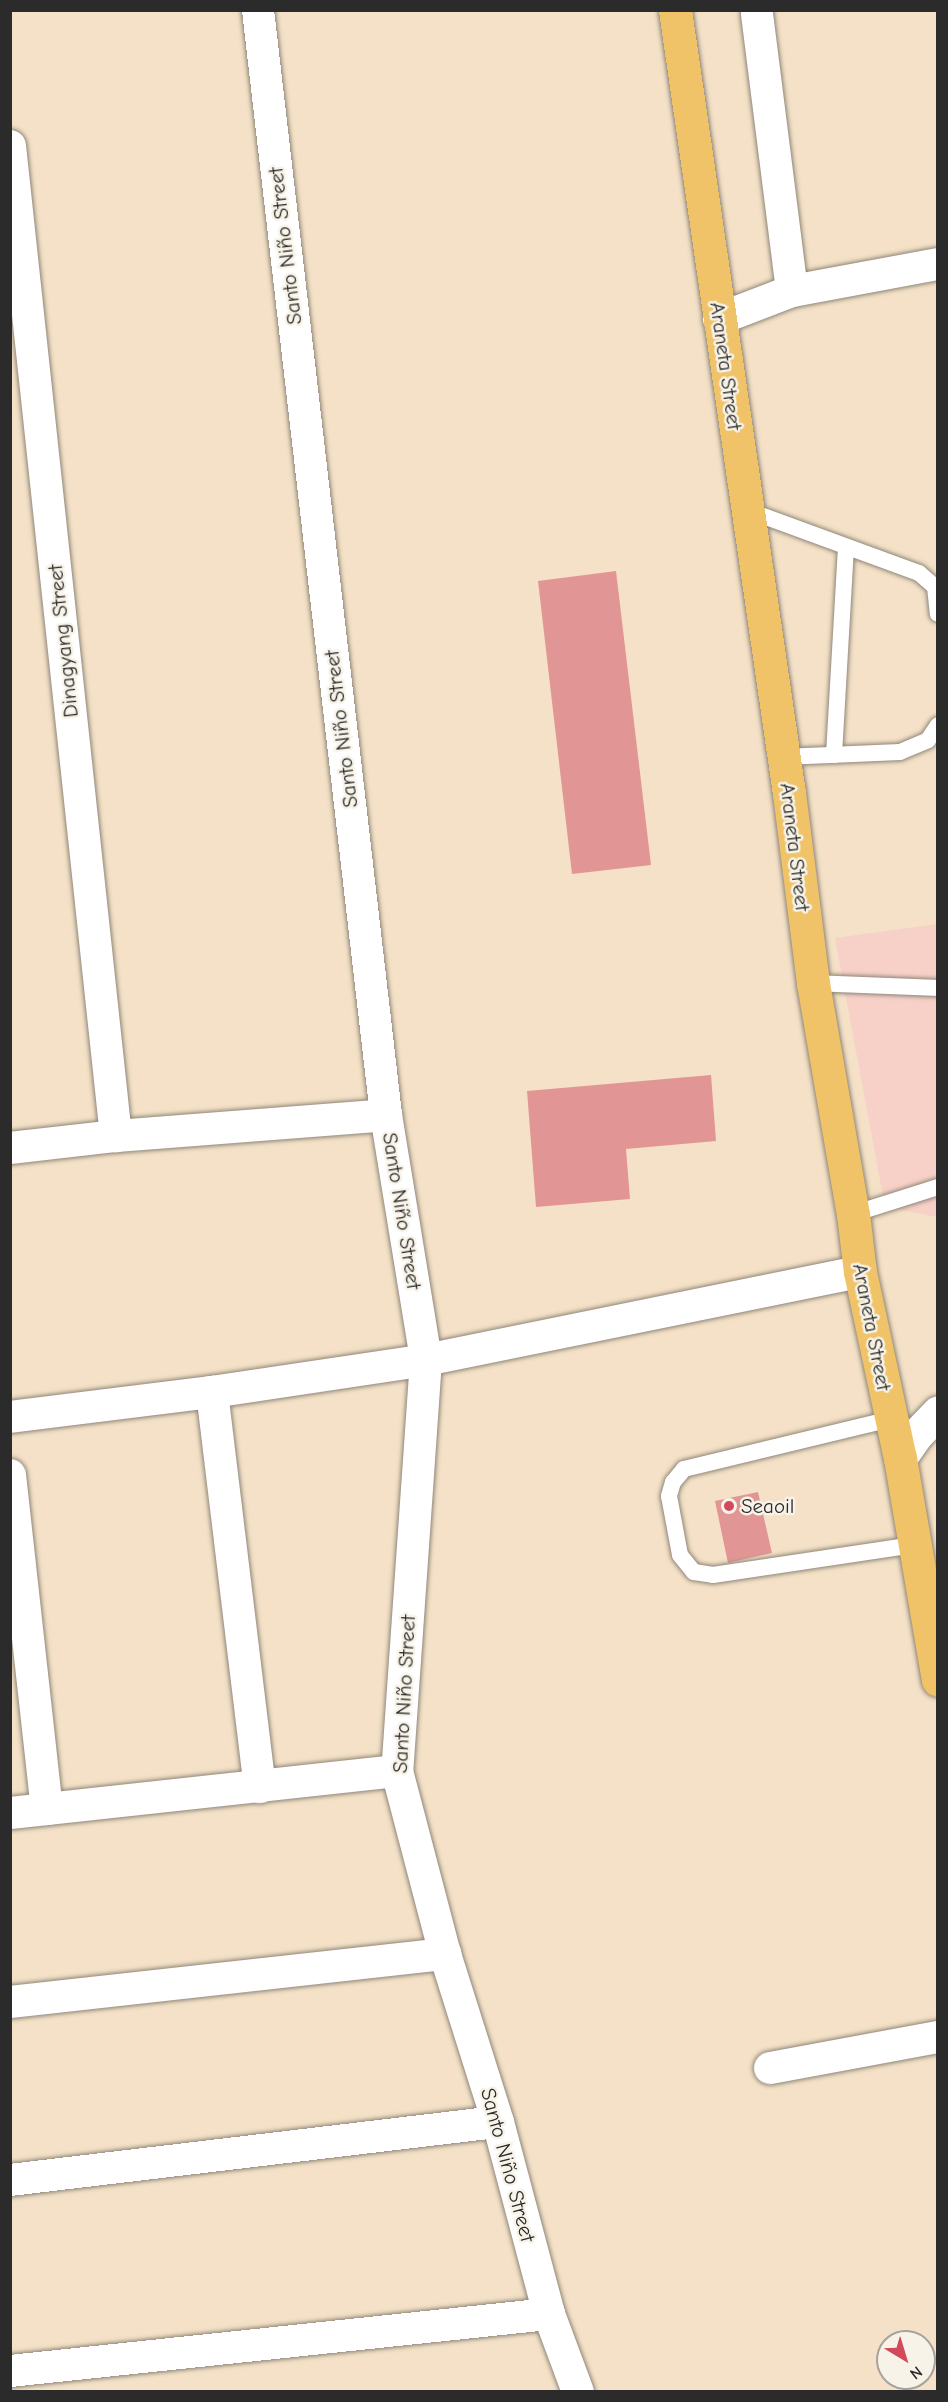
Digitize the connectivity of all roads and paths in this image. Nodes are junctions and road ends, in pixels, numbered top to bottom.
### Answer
1 (258, 10) edge
2 (675, 10) edge
3 (757, 14) dead end
4 (10, 146) edge
5 (938, 264) edge
6 (792, 291) junction
7 (719, 319) junction
8 (747, 510) junction
9 (846, 547) junction
10 (938, 614) edge
11 (938, 725) edge
12 (834, 755) junction
13 (783, 757) junction
14 (813, 983) junction
15 (938, 988) edge
16 (386, 1115) junction
17 (116, 1136) junction
18 (10, 1148) edge
19 (938, 1187) edge
20 (853, 1214) junction
21 (860, 1272) junction
22 (426, 1360) junction
23 (212, 1392) junction
24 (938, 1412) edge
25 (10, 1417) edge
26 (891, 1419) junction
27 (900, 1458) junction
28 (10, 1475) edge
29 (914, 1545) junction
30 (938, 1680) edge
31 (397, 1771) junction
32 (260, 1787) junction
33 (47, 1809) junction
34 (10, 1813) edge
35 (445, 1954) junction
36 (10, 2002) edge
37 (938, 2037) edge
38 (770, 2068) dead end
39 (498, 2122) junction
40 (10, 2180) edge
41 (549, 2314) junction
42 (10, 2371) edge
43 (578, 2391) edge

1 - 16 street, Santo Niño Street
2 - 7 highway, Araneta Street
3 - 6 street
4 - 17 street, Dinagyang Street
5 - 6 street
6 - 7 street
7 - 8 highway, Araneta Street
8 - 9 lane
8 - 13 highway, Araneta Street
9 - 10 lane
9 - 12 lane
11 - 12 lane
12 - 13 lane
13 - 14 highway, Araneta Street
14 - 15 lane
14 - 20 highway, Araneta Street
16 - 17 street
16 - 22 street, Santo Niño Street
17 - 18 street
19 - 20 lane
20 - 21 highway, Araneta Street
21 - 22 street
21 - 26 highway, Araneta Street
22 - 23 street
22 - 31 street, Santo Niño Street
23 - 25 street
23 - 32 street
24 - 27 street
26 - 27 highway, Araneta Street
26 - 29 lane
27 - 29 highway, Araneta Street
28 - 33 street
29 - 30 highway, Araneta Street
31 - 32 street
31 - 35 street, Santo Niño Street
32 - 33 street
33 - 34 street
35 - 36 street
35 - 39 street, Santo Niño Street
37 - 38 street
39 - 40 street
39 - 41 street, Santo Niño Street
41 - 42 street
41 - 43 street, Santo Niño Street

